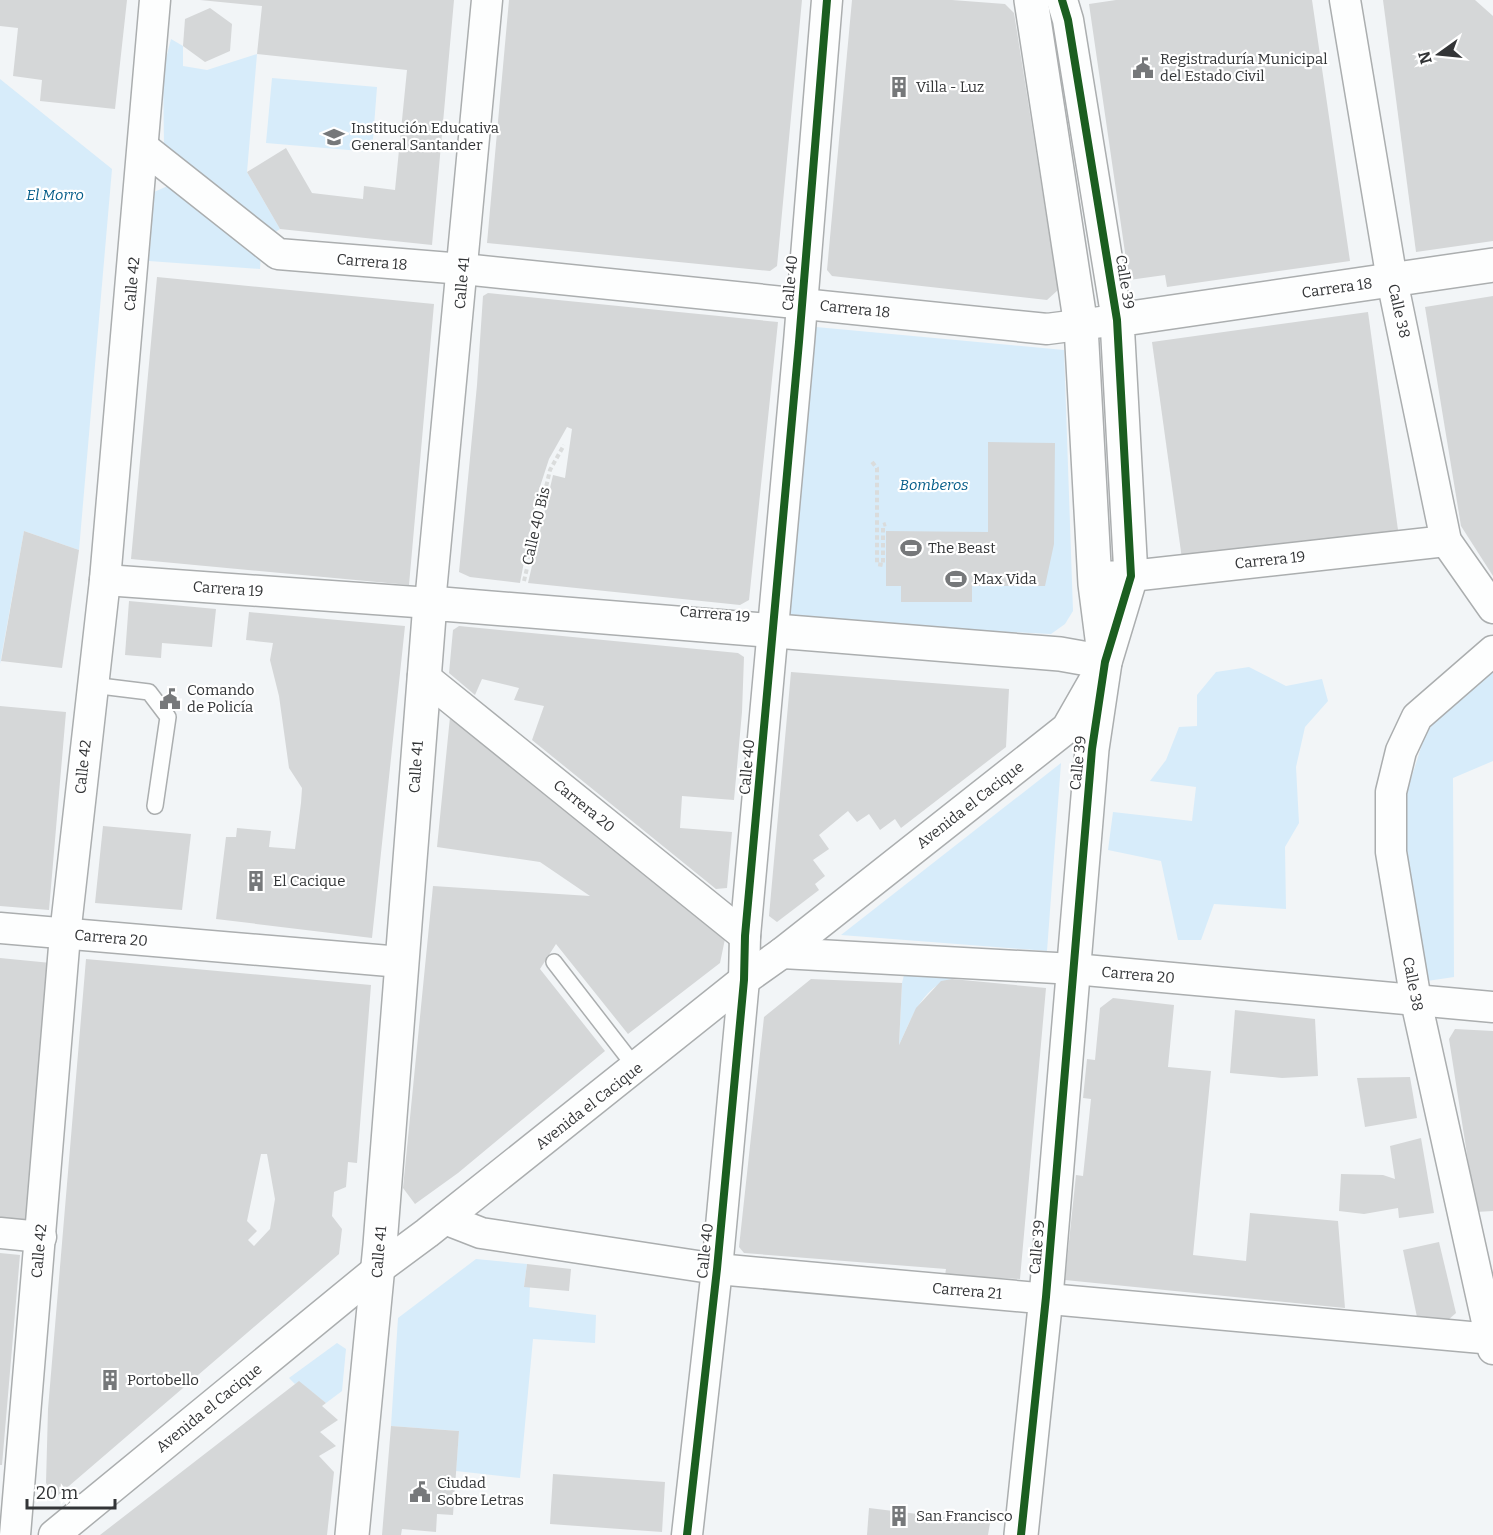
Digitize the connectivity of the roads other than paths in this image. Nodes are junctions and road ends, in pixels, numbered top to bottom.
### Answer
1 (155, 0) edge
2 (487, 0) edge
3 (827, 0) edge
4 (1031, 0) edge
5 (1062, 0) edge
6 (1345, 0) edge
7 (144, 148) junction
8 (1493, 265) edge
9 (464, 269) junction
10 (1392, 280) junction
11 (802, 304) junction
12 (1117, 320) junction
13 (1082, 326) junction
14 (1446, 541) junction
15 (1131, 576) junction
16 (1095, 577) junction
17 (105, 580) junction
18 (430, 603) junction
19 (1493, 608) edge
20 (773, 632) junction
21 (1493, 651) edge
22 (1105, 662) junction
23 (423, 676) junction
24 (92, 685) junction
25 (155, 806) dead end
26 (0, 928) edge
27 (65, 934) junction
28 (745, 936) junction
29 (782, 953) junction
30 (401, 962) junction
31 (554, 962) dead end
32 (1074, 969) junction
33 (744, 980) junction
34 (1416, 1001) junction
35 (1493, 1007) edge
36 (636, 1068) junction
37 (445, 1219) junction
38 (0, 1233) edge
39 (40, 1237) junction
40 (377, 1269) junction
41 (717, 1269) junction
42 (1046, 1298) junction
43 (1492, 1342) edge
44 (15, 1535) edge
45 (54, 1535) edge
46 (352, 1535) edge
47 (687, 1535) edge
48 (1021, 1535) edge

1 - 7 street, Calle 42
2 - 9 street, Calle 41
3 - 11 street, Calle 40
4 - 13 street, Calle 39
5 - 12 street, Calle 39
6 - 10 street, Calle 38
7 - 9 street, Carrera 18
7 - 17 street, Calle 42
8 - 10 street, Carrera 18
9 - 11 street, Carrera 18
9 - 18 street, Calle 41
10 - 12 street, Carrera 18
10 - 14 street, Calle 38
11 - 13 street, Carrera 18
11 - 20 street, Calle 40
12 - 13 street, Carrera 18
12 - 15 street, Calle 39
13 - 16 street, Calle 39
14 - 15 street, Carrera 19
14 - 19 street, Calle 38
15 - 16 street, Carrera 19
15 - 22 street, Calle 39
16 - 22 street, Calle 39
17 - 18 street, Carrera 19
17 - 24 street, Calle 42
18 - 20 street, Carrera 19
18 - 23 street, Calle 41
20 - 22 street, Carrera 19
20 - 28 street, Calle 40
21 - 34 street, Calle 38
22 - 29 street, Avenida el Cacique
22 - 32 street, Calle 39
23 - 28 street, Carrera 20
23 - 30 street, Calle 41
24 - 25 lane
24 - 27 street, Calle 42
26 - 27 street, Carrera 20
27 - 30 street, Carrera 20
27 - 39 street, Calle 42
28 - 33 street, Calle 40
29 - 32 street, Carrera 20
29 - 33 street, Avenida el Cacique
30 - 40 street, Calle 41
31 - 36 lane
32 - 34 street, Carrera 20
32 - 42 street, Calle 39
33 - 36 street, Avenida el Cacique
33 - 41 street, Calle 40
34 - 35 street, Carrera 20
34 - 43 street, Calle 38
36 - 37 street, Avenida el Cacique
37 - 40 street, Avenida el Cacique
37 - 41 street, Carrera 21
38 - 39 street
39 - 44 street, Calle 42
40 - 45 street, Avenida el Cacique
40 - 46 street, Calle 41
41 - 42 street, Carrera 21
41 - 47 street, Calle 40
42 - 43 street, Carrera 21
42 - 48 street, Calle 39

